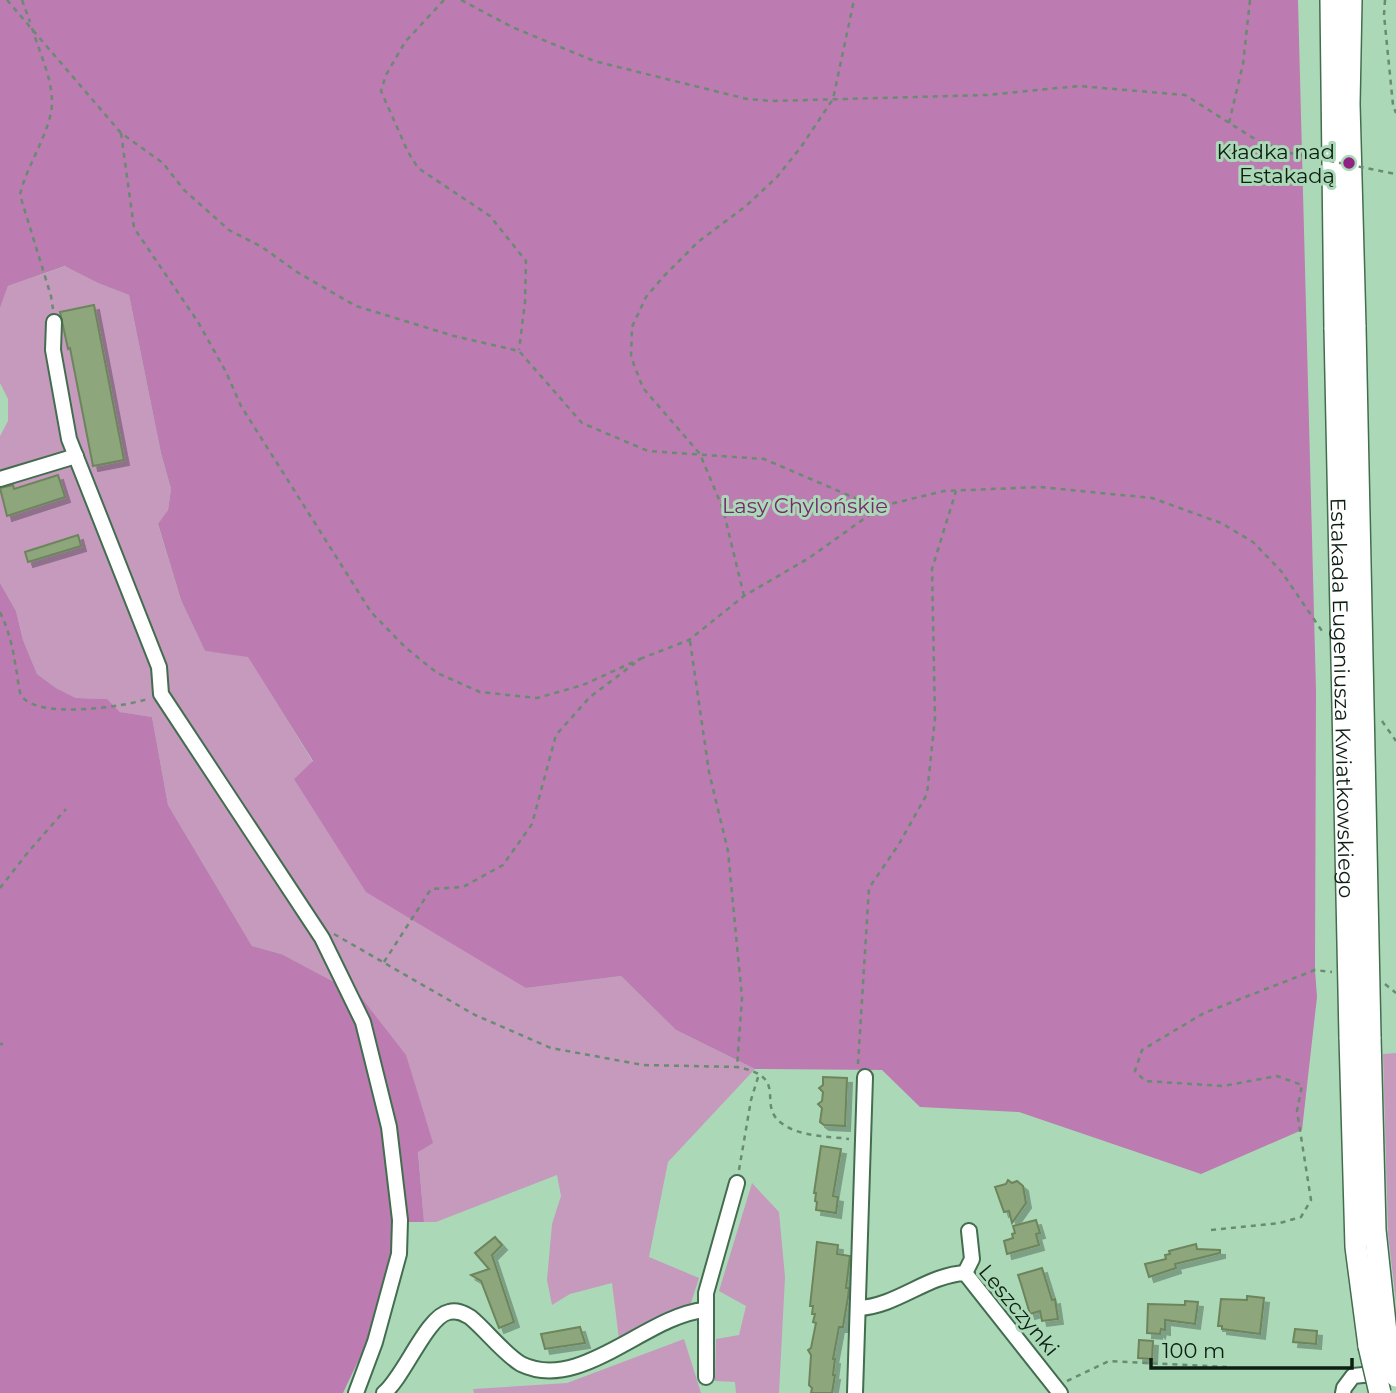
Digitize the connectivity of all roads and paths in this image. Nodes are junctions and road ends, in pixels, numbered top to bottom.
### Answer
1 (7, 0) edge
2 (22, 0) edge
3 (444, 0) edge
4 (461, 0) edge
5 (854, 0) edge
6 (1250, 0) edge
7 (1331, 0) edge
8 (1351, 0) edge
9 (1385, 0) edge
10 (31, 25) junction
11 (833, 99) junction
12 (1396, 113) edge
13 (1229, 123) junction
14 (121, 133) junction
15 (1396, 174) edge
16 (54, 322) joint
17 (1345, 328) junction
18 (519, 351) junction
19 (700, 454) junction
20 (76, 456) junction
21 (0, 479) edge
22 (956, 491) junction
23 (881, 506) junction
24 (744, 596) junction
25 (0, 612) edge
26 (690, 640) junction
27 (1328, 641) dead end
28 (640, 659) junction
29 (161, 694) junction
30 (1377, 714) dead end
31 (1396, 741) edge
32 (66, 809) dead end
33 (0, 888) edge
34 (322, 938) junction
35 (384, 962) junction
36 (1338, 973) dead end
37 (1380, 979) dead end
38 (1396, 993) edge
39 (737, 1067) junction
40 (759, 1074) junction
41 (864, 1077) joint
42 (863, 1140) junction
43 (737, 1183) joint
44 (1211, 1230) dead end
45 (969, 1231) dead end
46 (965, 1273) junction
47 (859, 1308) junction
48 (704, 1310) junction
49 (1227, 1367) dead end
50 (1396, 1374) edge
51 (706, 1377) dead end
52 (1056, 1390) edge
53 (356, 1393) edge
54 (384, 1393) edge
55 (855, 1393) edge
56 (1343, 1393) edge
57 (1380, 1393) edge

1 - 10 path
2 - 10 path
3 - 18 path
4 - 11 path
5 - 11 path
6 - 13 path
7 - 17 highway, Estakada Eugeniusza Kwiatkowskiego
8 - 17 highway, Estakada Eugeniusza Kwiatkowskiego
9 - 12 path
10 - 14 path
10 - 16 path
11 - 13 path
11 - 19 path
13 - 15 path, bridge
14 - 18 path
14 - 28 path
16 - 20 street
17 - 50 highway, Estakada Eugeniusza Kwiatkowskiego, bridge
17 - 57 highway, Estakada Eugeniusza Kwiatkowskiego, bridge
18 - 19 path
19 - 23 path
19 - 24 path
20 - 21 street
20 - 29 street
22 - 23 path
22 - 27 path
22 - 41 path
23 - 24 path
24 - 26 path
25 - 29 path
26 - 28 path
26 - 39 path
28 - 35 path
29 - 34 street
30 - 31 path
32 - 33 path
34 - 35 path
34 - 53 street
35 - 39 path
36 - 44 path
37 - 38 path
39 - 40 path
40 - 42 path
40 - 43 path
41 - 42 street
42 - 47 street
43 - 48 street
45 - 46 street
46 - 47 street, Leszczynki
46 - 52 street, Leszczynki
47 - 55 street
48 - 51 street
48 - 54 street
49 - 52 path
50 - 56 street

